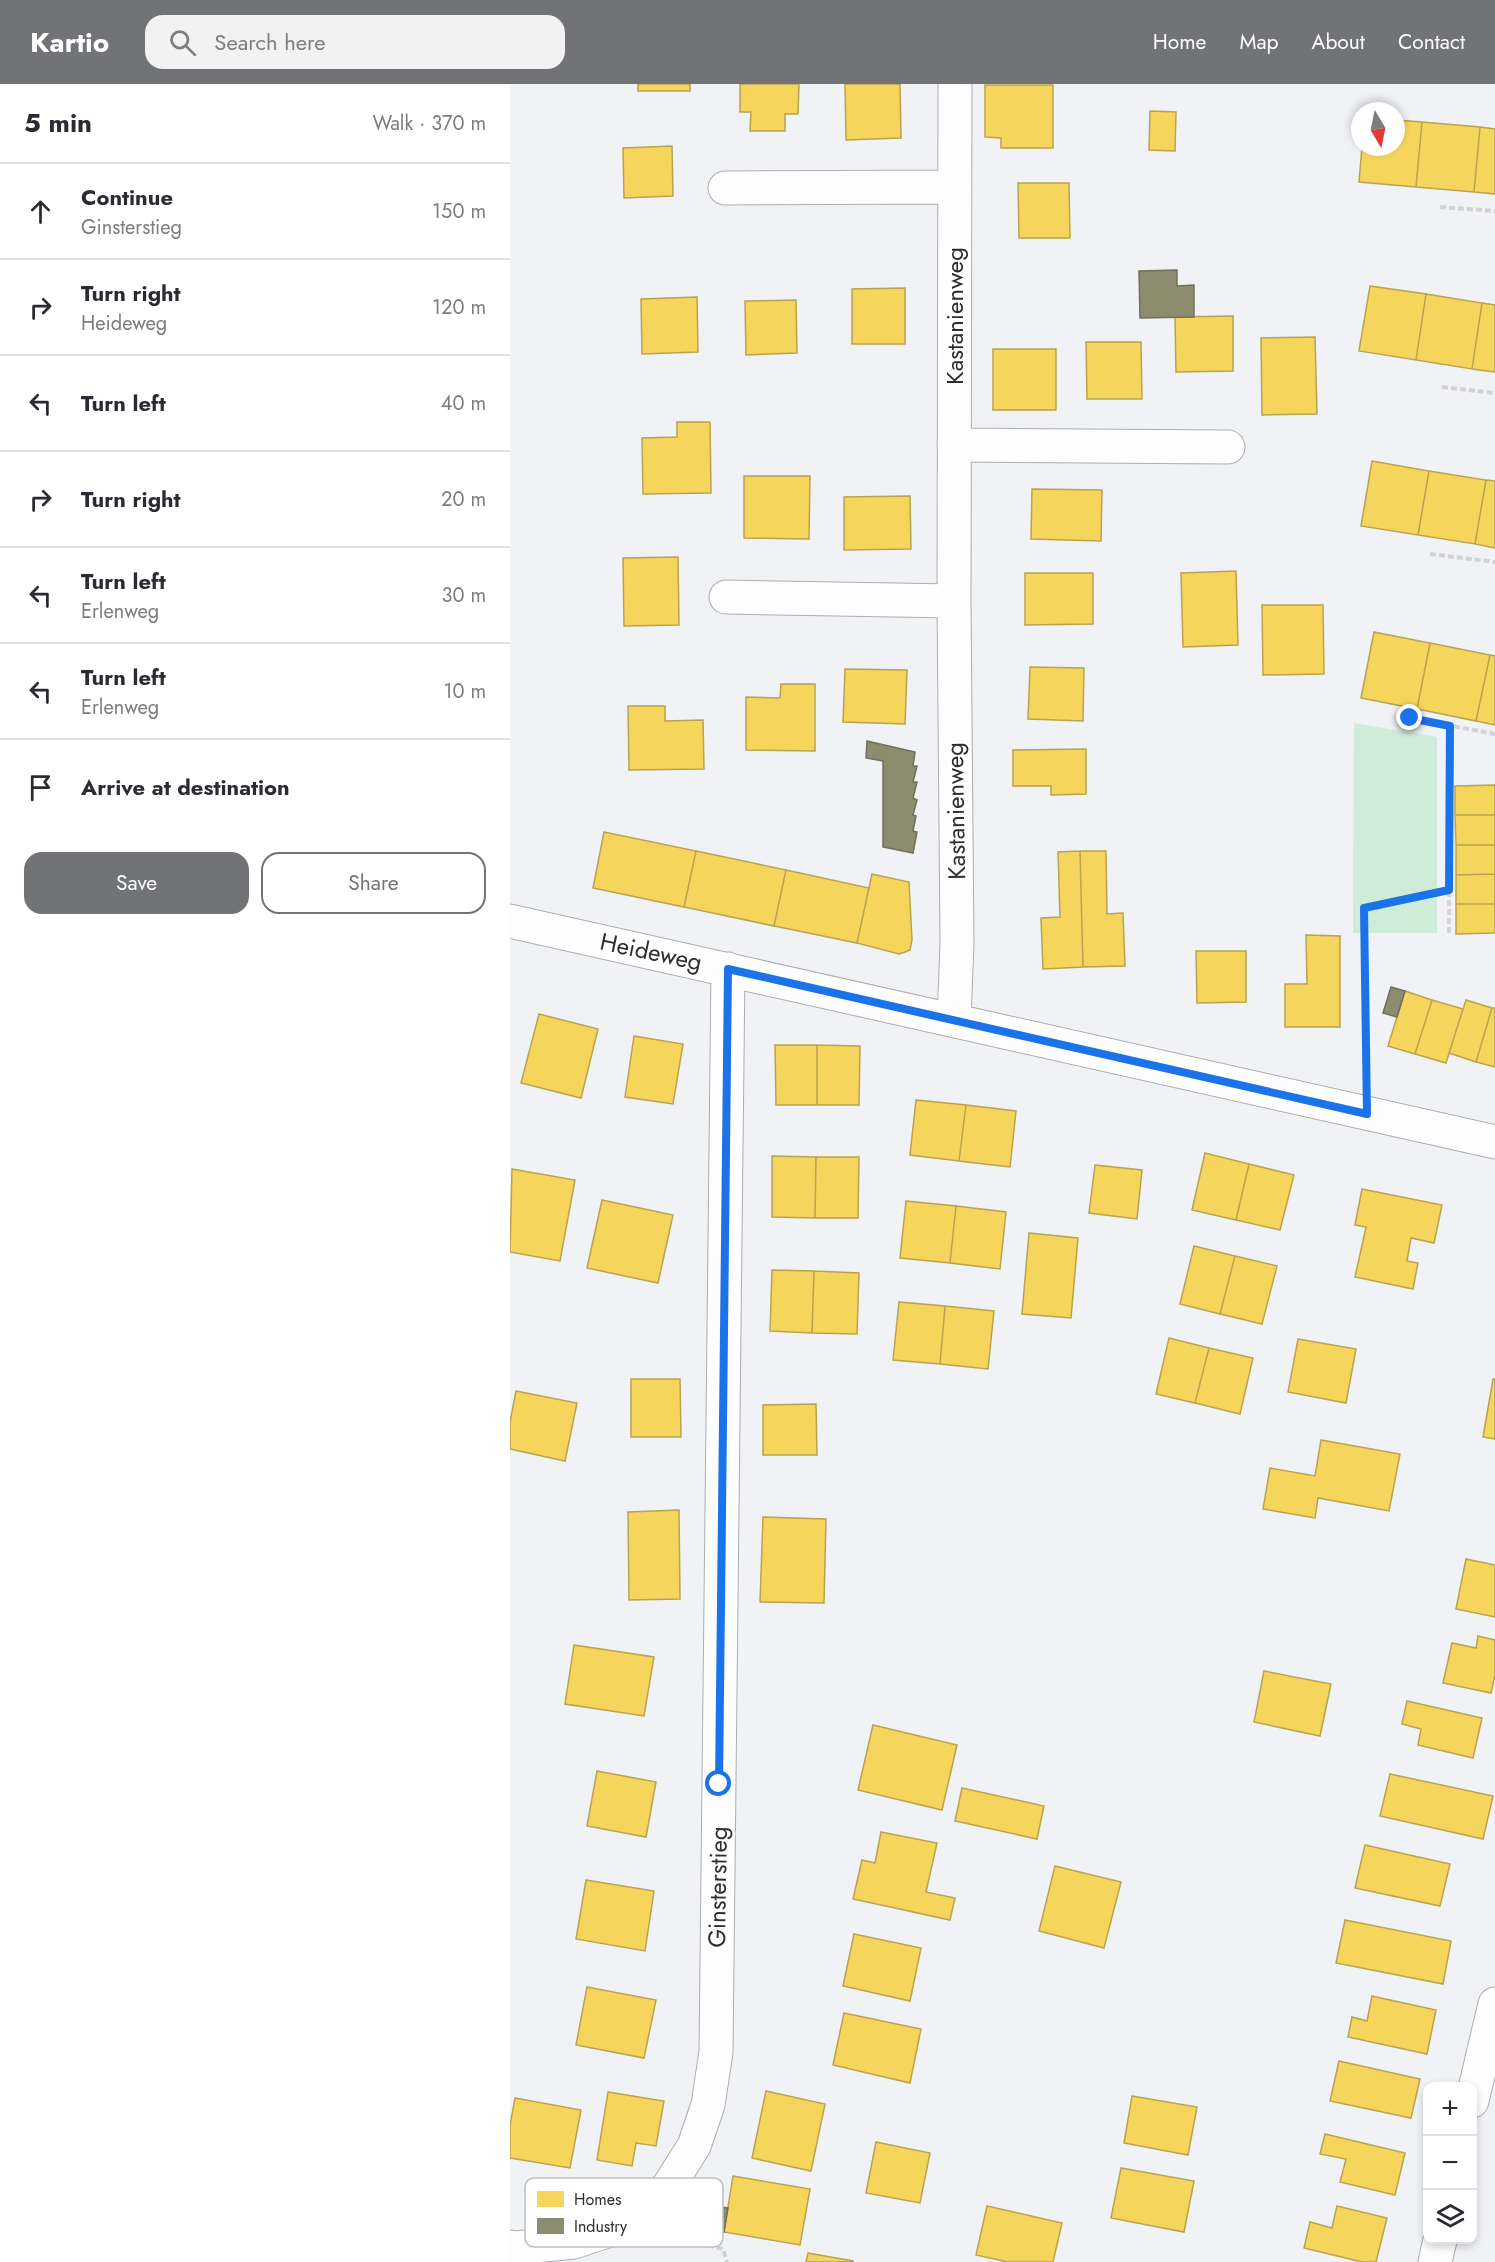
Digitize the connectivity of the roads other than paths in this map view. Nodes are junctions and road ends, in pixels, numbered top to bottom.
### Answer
1 (956, 84) edge
2 (955, 187) junction
3 (725, 188) dead end
4 (954, 445) junction
5 (1228, 447) dead end
6 (726, 597) dead end
7 (954, 601) junction
8 (510, 921) edge
9 (728, 969) junction
10 (954, 1020) junction
11 (1495, 1142) edge
12 (1495, 2004) edge
13 (1477, 2083) edge
14 (674, 2178) edge
15 (1439, 2244) edge
16 (544, 2247) edge
17 (514, 2252) edge
18 (1435, 2262) edge

1 - 2 street, Kastanienweg
2 - 3 street
2 - 4 street, Kastanienweg
4 - 5 street
4 - 7 street, Kastanienweg
6 - 7 street
7 - 10 street, Kastanienweg
8 - 9 street, Heideweg
9 - 10 street, Heideweg
9 - 14 street, Ginsterstieg
10 - 11 street, Heideweg
12 - 13 street
15 - 18 street
16 - 17 street, Ginsterstieg

